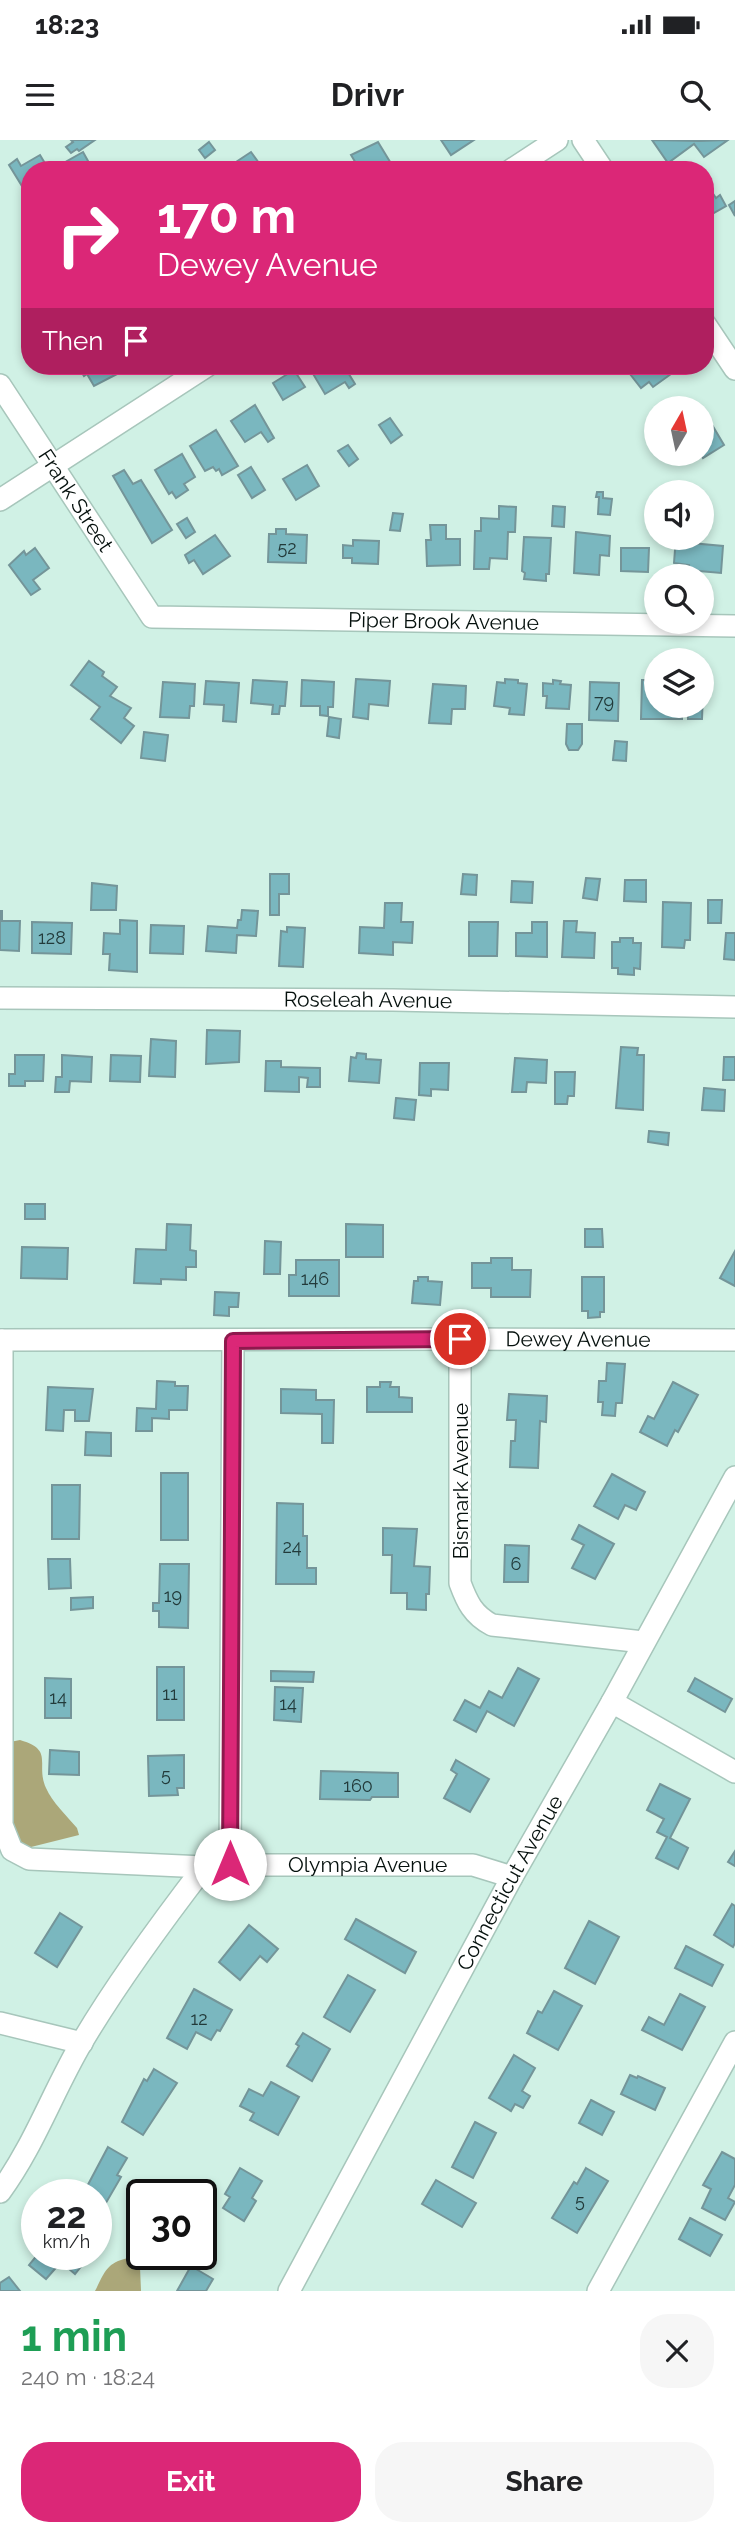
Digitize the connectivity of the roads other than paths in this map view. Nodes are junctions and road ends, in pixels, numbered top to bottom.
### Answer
1 (557, 140) edge
2 (583, 140) edge
3 (525, 161) edge
4 (597, 161) edge
5 (714, 338) edge
6 (735, 369) edge
7 (193, 375) edge
8 (0, 385) edge
9 (52, 465) junction
10 (0, 500) edge
11 (152, 617) joint
12 (735, 626) edge
13 (0, 999) edge
14 (735, 1007) edge
15 (460, 1339) junction
16 (1, 1340) edge
17 (735, 1340) edge
18 (233, 1341) junction
19 (735, 1477) edge
20 (643, 1642) junction
21 (612, 1702) junction
22 (735, 1772) edge
23 (230, 1864) junction
24 (204, 1867) junction
25 (512, 1877) junction
26 (0, 2023) edge
27 (735, 2042) edge
28 (82, 2043) junction
29 (0, 2192) edge
30 (294, 2290) edge
31 (598, 2291) edge

1 - 3 street
2 - 4 street
5 - 6 street
7 - 9 street
8 - 9 street, Frank Street
9 - 10 street
9 - 11 street, Frank Street
11 - 12 street, Piper Brook Avenue
13 - 14 street, Roseleah Avenue
15 - 17 street, Dewey Avenue
15 - 18 street, Dewey Avenue
15 - 20 street, Bismark Avenue
16 - 18 street, Dewey Avenue
16 - 24 street, Olympia Avenue
18 - 23 street
19 - 20 street, Connecticut Avenue
20 - 21 street, Connecticut Avenue
21 - 22 street
21 - 25 street, Connecticut Avenue
23 - 24 street, Olympia Avenue
23 - 25 street, Olympia Avenue
24 - 28 street
25 - 30 street, Connecticut Avenue
26 - 28 street
27 - 31 street
28 - 29 street

